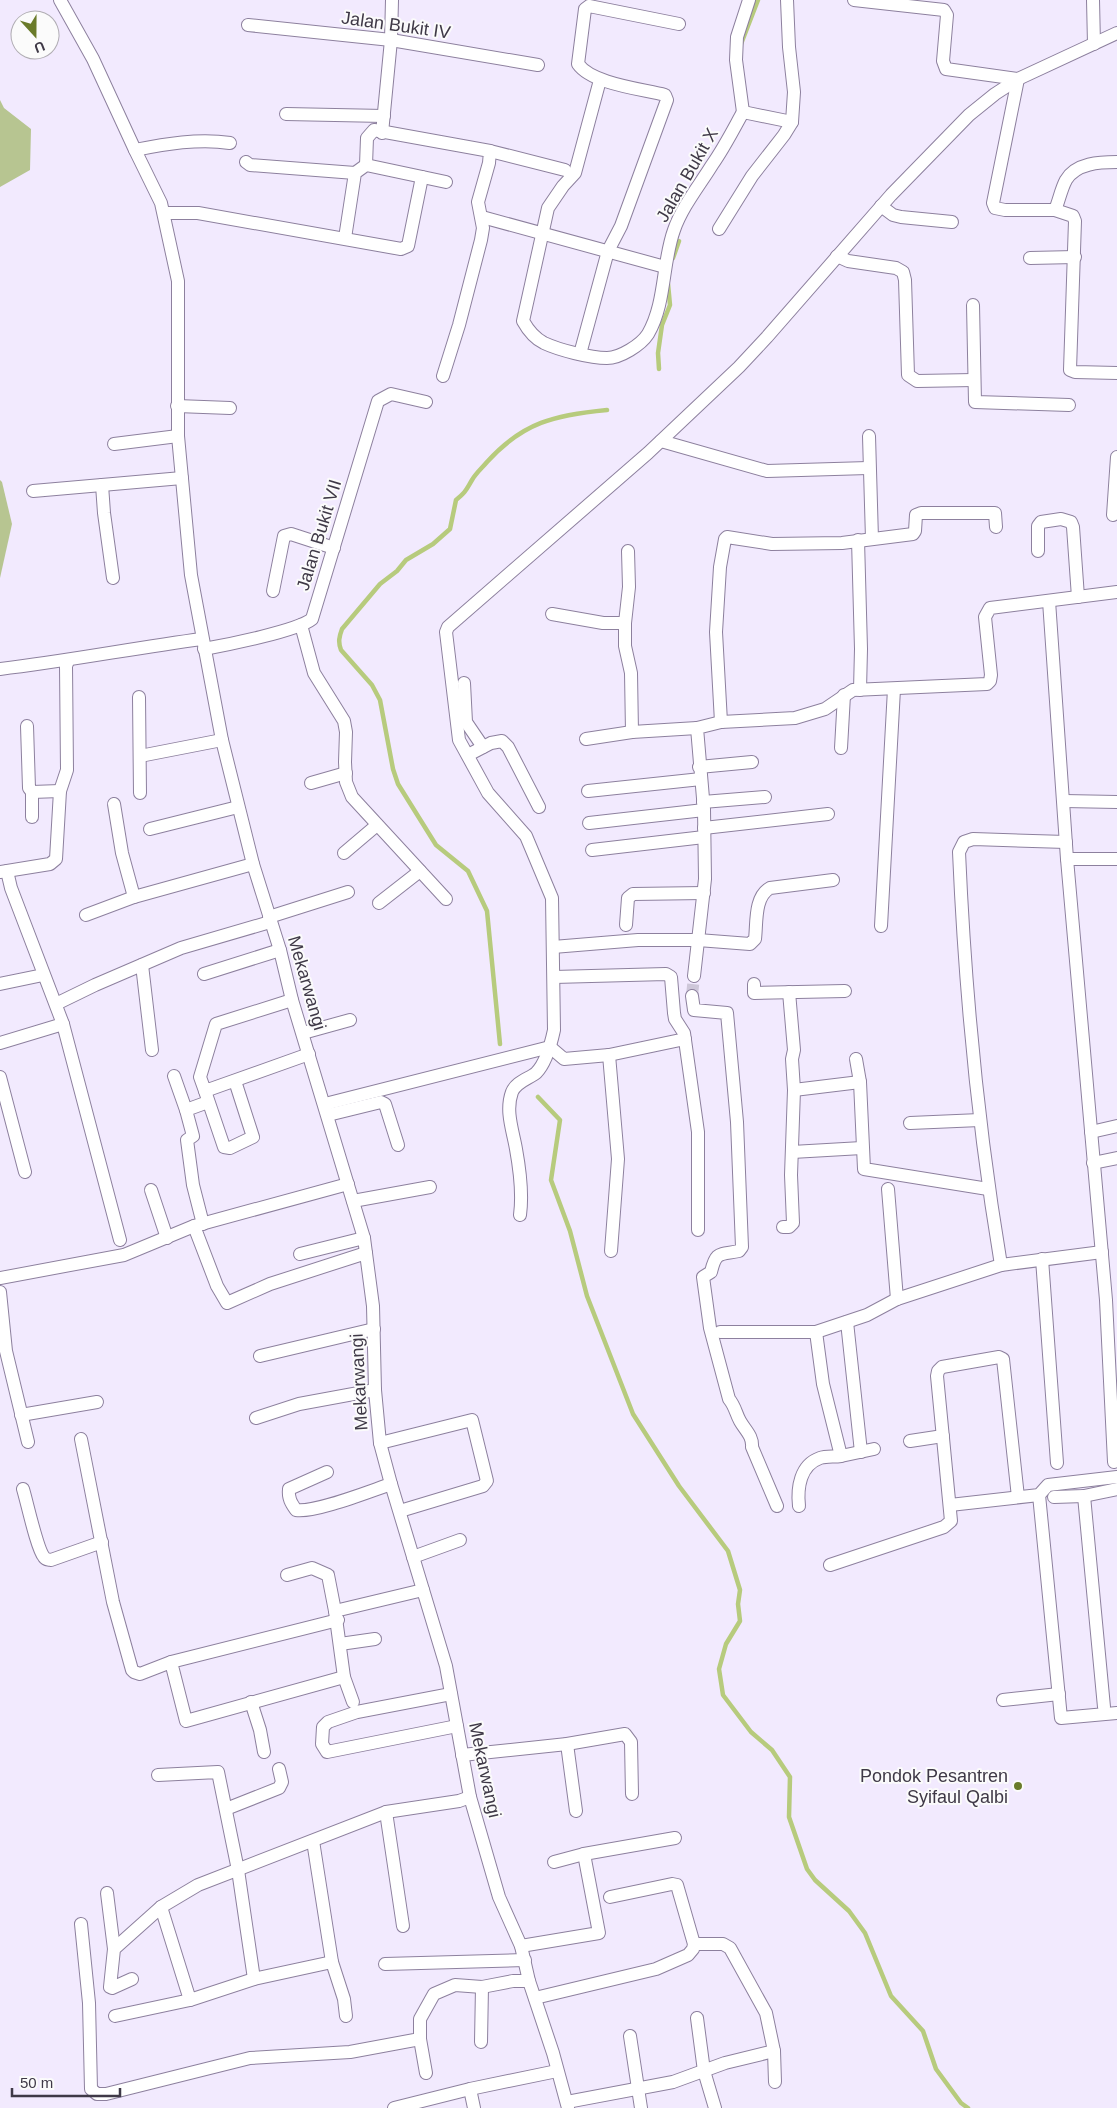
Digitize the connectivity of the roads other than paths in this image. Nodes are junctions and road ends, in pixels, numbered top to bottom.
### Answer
1 (60, 0) edge
2 (392, 0) edge
3 (749, 0) edge
4 (787, 0) edge
5 (854, 0) edge
6 (1093, 0) edge
7 (679, 24) dead end
8 (248, 25) dead end
9 (1117, 33) edge
10 (391, 40) junction
11 (1094, 44) junction
12 (538, 65) dead end
13 (600, 80) junction
14 (1018, 80) junction
15 (750, 113) junction
16 (286, 114) dead end
17 (384, 116) junction
18 (792, 122) junction
19 (382, 133) junction
20 (230, 143) dead end
21 (135, 150) junction
22 (487, 150) junction
23 (246, 162) dead end
24 (1117, 162) edge
25 (366, 165) junction
26 (565, 170) dead end
27 (355, 173) junction
28 (422, 176) junction
29 (446, 182) dead end
30 (880, 206) junction
31 (1055, 210) junction
32 (164, 213) junction
33 (482, 217) junction
34 (952, 222) dead end
35 (719, 229) dead end
36 (543, 235) junction
37 (345, 238) junction
38 (608, 251) junction
39 (837, 256) junction
40 (1075, 257) junction
41 (1030, 258) dead end
42 (665, 267) junction
43 (973, 305) dead end
44 (580, 354) junction
45 (1117, 373) edge
46 (443, 376) dead end
47 (974, 380) junction
48 (426, 402) dead end
49 (1068, 405) dead end
50 (178, 406) junction
51 (230, 408) dead end
52 (178, 436) junction
53 (869, 436) dead end
54 (661, 441) junction
55 (114, 444) dead end
56 (1117, 457) edge
57 (868, 468) junction
58 (182, 478) junction
59 (102, 485) junction
60 (33, 491) dead end
61 (1113, 515) dead end
62 (996, 526) dead end
63 (872, 539) junction
64 (858, 540) junction
65 (334, 548) junction
66 (628, 551) dead end
67 (1038, 551) dead end
68 (113, 578) dead end
69 (273, 591) dead end
70 (1117, 592) edge
71 (1078, 597) junction
72 (1048, 601) junction
73 (552, 614) dead end
74 (624, 624) junction
75 (301, 625) junction
76 (203, 644) junction
77 (68, 661) junction
78 (0, 669) edge
79 (464, 683) dead end
80 (894, 689) junction
81 (860, 690) junction
82 (844, 695) junction
83 (139, 697) dead end
84 (721, 722) junction
85 (27, 726) dead end
86 (698, 728) junction
87 (632, 732) junction
88 (586, 739) dead end
89 (222, 740) junction
90 (483, 747) junction
91 (841, 748) dead end
92 (468, 755) junction
93 (140, 756) junction
94 (752, 762) dead end
95 (346, 773) junction
96 (700, 773) junction
97 (311, 783) dead end
98 (588, 791) dead end
99 (32, 792) junction
100 (60, 792) junction
101 (140, 792) dead end
102 (765, 797) dead end
103 (1064, 801) junction
104 (1117, 802) edge
105 (114, 804) dead end
106 (704, 806) junction
107 (238, 807) junction
108 (539, 807) dead end
109 (828, 814) dead end
110 (32, 817) dead end
111 (589, 823) dead end
112 (377, 825) junction
113 (150, 829) dead end
114 (704, 833) junction
115 (1066, 842) junction
116 (592, 850) dead end
117 (344, 853) dead end
118 (1067, 859) junction
119 (1117, 859) edge
120 (253, 864) junction
121 (420, 871) junction
122 (4, 872) edge
123 (833, 880) dead end
124 (348, 892) dead end
125 (704, 893) junction
126 (134, 897) junction
127 (446, 899) dead end
128 (379, 903) dead end
129 (86, 915) dead end
130 (270, 920) junction
131 (626, 925) dead end
132 (881, 926) dead end
133 (698, 940) junction
134 (553, 947) junction
135 (280, 950) junction
136 (142, 965) junction
137 (204, 974) dead end
138 (43, 975) junction
139 (694, 976) tunnel mouth
140 (554, 977) junction
141 (0, 984) edge
142 (754, 984) dead end
143 (845, 991) dead end
144 (789, 992) junction
145 (692, 996) dead end
146 (292, 1000) junction
147 (56, 1004) junction
148 (350, 1020) dead end
149 (64, 1024) junction
150 (303, 1033) junction
151 (685, 1040) junction
152 (0, 1043) edge
153 (550, 1047) junction
154 (152, 1050) dead end
155 (309, 1054) junction
156 (609, 1055) junction
157 (856, 1059) dead end
158 (174, 1076) dead end
159 (0, 1077) edge
160 (236, 1081) junction
161 (860, 1082) junction
162 (794, 1090) junction
163 (207, 1097) junction
164 (186, 1110) junction
165 (326, 1110) junction
166 (980, 1120) junction
167 (910, 1123) dead end
168 (1117, 1126) edge
169 (1091, 1132) junction
170 (398, 1145) dead end
171 (862, 1148) junction
172 (792, 1152) junction
173 (1117, 1158) edge
174 (1094, 1163) junction
175 (25, 1172) dead end
176 (348, 1184) junction
177 (430, 1186) dead end
178 (888, 1189) dead end
179 (988, 1189) junction
180 (151, 1190) dead end
181 (353, 1201) junction
182 (520, 1215) dead end
183 (199, 1225) junction
184 (783, 1227) dead end
185 (698, 1230) dead end
186 (167, 1238) junction
187 (364, 1238) junction
188 (120, 1240) dead end
189 (611, 1251) dead end
190 (1102, 1252) junction
191 (366, 1253) junction
192 (300, 1254) dead end
193 (1042, 1259) junction
194 (1001, 1265) junction
195 (0, 1278) edge
196 (0, 1292) edge
197 (898, 1299) junction
198 (1111, 1299) edge
199 (1, 1315) edge
200 (847, 1322) junction
201 (374, 1329) junction
202 (720, 1332) dead end
203 (816, 1332) junction
204 (260, 1356) dead end
205 (375, 1390) junction
206 (97, 1402) dead end
207 (21, 1415) junction
208 (256, 1418) dead end
209 (943, 1436) junction
210 (81, 1439) dead end
211 (910, 1441) dead end
212 (28, 1442) dead end
213 (380, 1443) junction
214 (841, 1456) junction
215 (1114, 1462) dead end
216 (1057, 1463) dead end
217 (327, 1472) dead end
218 (1117, 1477) edge
219 (391, 1484) junction
220 (23, 1489) dead end
221 (1117, 1490) edge
222 (1039, 1495) junction
223 (1084, 1496) junction
224 (1018, 1497) junction
225 (1054, 1497) dead end
226 (950, 1505) junction
227 (777, 1506) dead end
228 (799, 1506) dead end
229 (400, 1511) junction
230 (460, 1540) dead end
231 (102, 1542) junction
232 (413, 1557) junction
233 (830, 1565) dead end
234 (287, 1575) dead end
235 (424, 1590) junction
236 (337, 1615) junction
237 (375, 1639) dead end
238 (340, 1644) junction
239 (171, 1662) junction
240 (344, 1677) junction
241 (451, 1694) junction
242 (1059, 1694) junction
243 (1002, 1700) dead end
244 (251, 1702) junction
245 (354, 1702) dead end
246 (1104, 1707) dead end
247 (1117, 1713) edge
248 (457, 1726) junction
249 (567, 1744) junction
250 (264, 1752) dead end
251 (462, 1755) junction
252 (279, 1769) dead end
253 (158, 1775) dead end
254 (632, 1794) dead end
255 (470, 1797) junction
256 (226, 1809) junction
257 (576, 1811) dead end
258 (386, 1812) junction
259 (676, 1838) dead end
260 (313, 1841) junction
261 (584, 1854) junction
262 (554, 1862) dead end
263 (238, 1870) junction
264 (107, 1893) dead end
265 (610, 1897) dead end
266 (161, 1907) junction
267 (81, 1924) dead end
268 (403, 1926) dead end
269 (694, 1944) junction
270 (521, 1946) junction
271 (114, 1949) junction
272 (524, 1960) junction
273 (332, 1962) junction
274 (385, 1964) dead end
275 (132, 1979) dead end
276 (254, 1979) junction
277 (529, 1981) junction
278 (482, 1987) junction
279 (535, 1998) junction
280 (190, 2000) junction
281 (115, 2016) dead end
282 (346, 2016) dead end
283 (697, 2018) dead end
284 (630, 2036) dead end
285 (420, 2039) junction
286 (481, 2042) dead end
287 (774, 2051) junction
288 (557, 2071) junction
289 (704, 2071) junction
290 (426, 2073) dead end
291 (775, 2082) dead end
292 (470, 2089) junction
293 (637, 2089) junction
294 (567, 2105) edge
295 (410, 2106) edge
296 (394, 2108) edge
297 (474, 2108) edge
298 (641, 2108) edge
299 (715, 2108) edge

1 - 21 street, Mekarwangi
2 - 10 street
3 - 15 street
4 - 18 street
5 - 14 street
6 - 11 street
7 - 13 street
8 - 10 street, Jalan Bukit IV
9 - 11 street
10 - 12 street, Jalan Bukit IV
10 - 17 street
11 - 14 street
13 - 36 street
13 - 38 street
14 - 30 street
14 - 31 street
15 - 18 street
15 - 42 street, Jalan Bukit X
16 - 17 street
17 - 19 street
18 - 35 street
19 - 22 street
19 - 25 street
20 - 21 street
21 - 32 street, Mekarwangi
22 - 26 street
22 - 33 street
23 - 27 street
24 - 31 street
25 - 27 street
25 - 28 street
27 - 37 street
28 - 29 street
28 - 37 street
30 - 34 street
30 - 39 street
31 - 40 street
32 - 37 street
32 - 50 street, Mekarwangi
33 - 36 street
33 - 46 street
36 - 38 street
36 - 44 street
38 - 42 street
38 - 44 street
39 - 47 street
39 - 54 street
40 - 41 street
40 - 45 street
42 - 44 street, Jalan Bukit X
43 - 47 street
47 - 49 street
48 - 65 street, Jalan Bukit VII
50 - 51 street
50 - 52 street, Mekarwangi
52 - 55 street
52 - 58 street, Mekarwangi
53 - 57 street
54 - 57 street
54 - 92 street
56 - 61 street
57 - 63 street
58 - 59 street
58 - 76 street, Mekarwangi
59 - 60 street
59 - 68 street
62 - 63 street
63 - 64 street
64 - 81 street
64 - 84 street
65 - 69 street
65 - 75 street, Jalan Bukit VII
66 - 74 street
67 - 71 street
70 - 71 street
71 - 72 street
72 - 80 street
72 - 103 street
73 - 74 street
74 - 87 street
75 - 76 street
75 - 95 street
76 - 77 street
76 - 89 street, Mekarwangi
77 - 78 street
77 - 100 street
79 - 90 street
80 - 81 street
80 - 132 street
81 - 82 street
82 - 84 street
82 - 91 street
83 - 93 street
84 - 86 street
85 - 99 street
86 - 87 street
86 - 96 street
87 - 88 street
89 - 93 street
89 - 107 street, Mekarwangi
90 - 92 street
90 - 108 street
92 - 134 street
93 - 101 street
94 - 96 street
95 - 97 street
95 - 112 street
96 - 98 street
96 - 106 street
99 - 100 street
99 - 110 street
100 - 122 street
102 - 106 street
103 - 104 street
103 - 115 street
105 - 126 street
106 - 111 street
106 - 114 street
107 - 113 street
107 - 120 street, Mekarwangi
109 - 114 street
112 - 117 street
112 - 121 street
114 - 116 street
114 - 125 street
115 - 118 street
115 - 166 street
118 - 119 street
118 - 169 street
120 - 126 street
120 - 130 street, Mekarwangi
121 - 127 street
121 - 128 street
122 - 138 street
123 - 133 street
124 - 130 street
125 - 131 street
125 - 133 street
126 - 129 street
130 - 135 street, Mekarwangi
130 - 136 street
133 - 134 street
133 - 139 street
134 - 140 street
135 - 137 street
135 - 146 street, Mekarwangi
136 - 147 street
136 - 154 street
138 - 141 street
138 - 147 street
140 - 151 street
140 - 153 street
142 - 144 street
143 - 144 street
144 - 162 street
145 - 227 street
146 - 150 street, Mekarwangi
146 - 163 street
147 - 149 street
148 - 150 street
149 - 152 street
149 - 188 street
150 - 155 street, Mekarwangi
151 - 156 street
151 - 185 street
153 - 156 street
153 - 165 street
153 - 182 street
155 - 160 street
155 - 165 street, Mekarwangi
156 - 189 street
157 - 161 street
158 - 164 street
159 - 175 street
160 - 163 street
160 - 163 street
161 - 162 street
161 - 171 street
162 - 172 street
163 - 164 street
164 - 183 street
165 - 170 street
165 - 176 street, Mekarwangi
166 - 167 street
166 - 179 street
168 - 169 street
169 - 174 street
171 - 172 street
171 - 179 street
172 - 184 street
173 - 174 street
174 - 190 street
176 - 181 street, Mekarwangi
176 - 183 street
177 - 181 street
178 - 197 street
179 - 194 street
180 - 186 street
181 - 187 street, Mekarwangi
183 - 186 street
183 - 191 street
186 - 195 street
187 - 191 street, Mekarwangi
187 - 192 street
190 - 193 street
190 - 198 street
191 - 201 street, Mekarwangi
193 - 194 street
193 - 216 street
194 - 197 street
196 - 199 street
197 - 200 street
198 - 215 street
199 - 207 street
200 - 203 street
200 - 214 street
201 - 204 street
201 - 205 street, Mekarwangi
202 - 203 street
203 - 214 street
205 - 208 street
205 - 213 street, Mekarwangi
206 - 207 street
207 - 212 street
209 - 211 street
209 - 224 street
209 - 226 street
210 - 231 street
213 - 219 street, Mekarwangi
213 - 229 street
214 - 228 street
217 - 219 street
218 - 222 street
219 - 229 street, Mekarwangi
220 - 231 street
221 - 223 street
222 - 224 street
222 - 242 street
223 - 225 street
223 - 246 street
224 - 226 street
226 - 233 street
229 - 232 street, Mekarwangi
230 - 232 street
231 - 239 street
232 - 235 street, Mekarwangi
234 - 236 street
235 - 236 street
235 - 241 street, Mekarwangi
236 - 238 street
236 - 239 street
237 - 238 street
238 - 240 street
239 - 244 street
240 - 244 street
240 - 245 street
241 - 248 street, Mekarwangi
241 - 248 street
242 - 243 street
242 - 247 street
244 - 250 street
248 - 251 street, Mekarwangi
249 - 251 street
249 - 254 street
249 - 257 street
251 - 255 street, Mekarwangi
252 - 256 street
253 - 256 street
255 - 258 street
255 - 270 street, Mekarwangi
256 - 263 street
258 - 260 street
258 - 268 street
259 - 261 street
260 - 263 street
260 - 273 street
261 - 262 street
261 - 270 street
263 - 266 street
263 - 276 street
264 - 271 street
265 - 269 street
266 - 271 street
266 - 280 street
267 - 285 street
269 - 279 street
269 - 287 street
270 - 272 street, Mekarwangi
271 - 275 street
272 - 274 street
272 - 277 street, Mekarwangi
273 - 276 street
273 - 282 street
276 - 280 street
277 - 278 street
277 - 279 street, Mekarwangi
278 - 285 street
278 - 286 street
279 - 288 street, Mekarwangi
280 - 281 street
283 - 289 street
284 - 293 street
285 - 290 street
287 - 289 street
287 - 291 street
288 - 292 street
288 - 294 street, Mekarwangi
289 - 293 street
289 - 299 street
292 - 295 street
292 - 297 street
293 - 294 street
293 - 298 street
295 - 296 street

